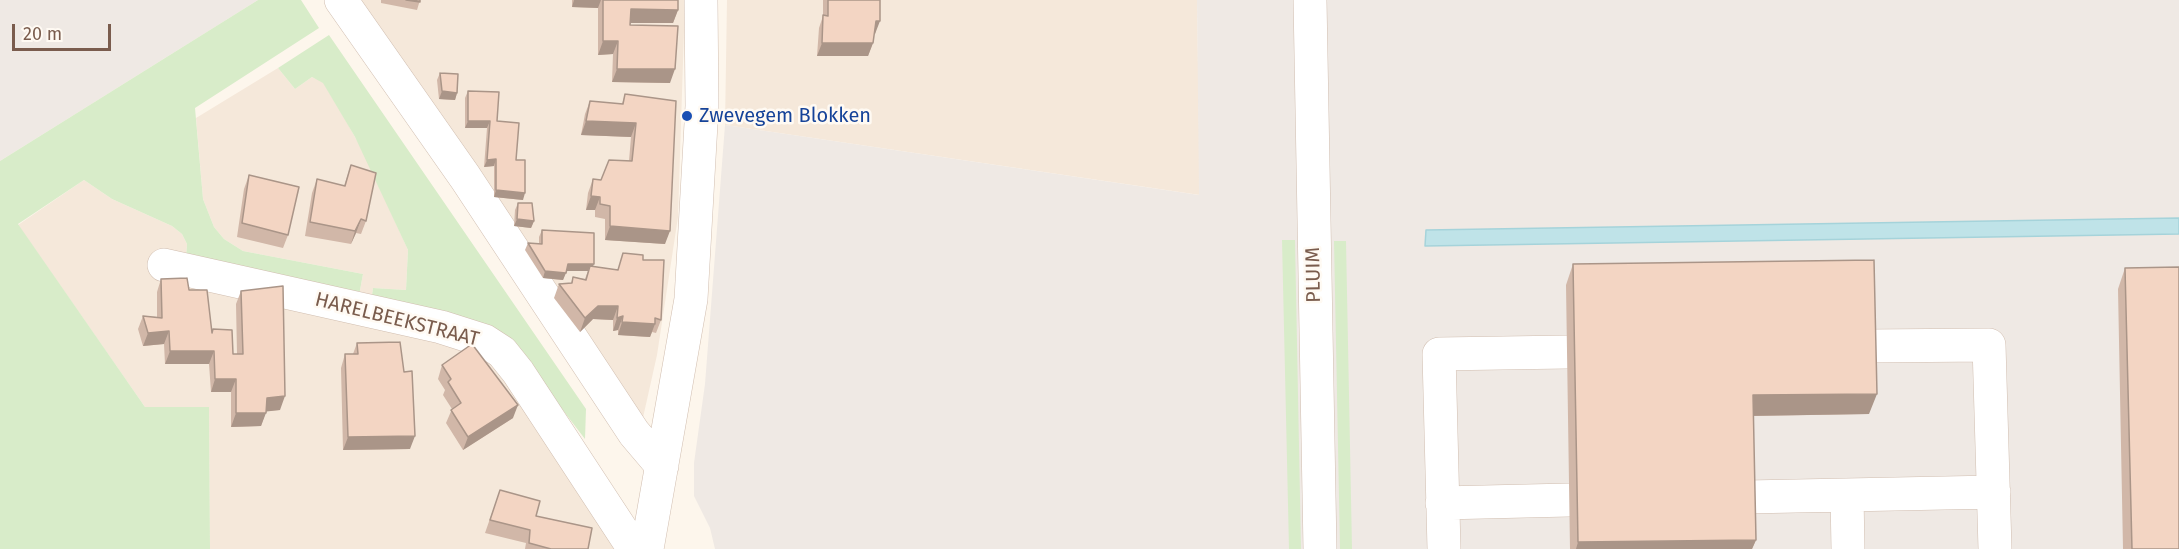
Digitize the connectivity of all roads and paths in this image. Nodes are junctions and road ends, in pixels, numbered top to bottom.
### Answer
1 (341, 0) edge
2 (701, 0) edge
3 (1310, 0) edge
4 (164, 265) dead end
5 (1868, 346) edge
6 (1567, 352) dead end
7 (662, 466) junction
8 (1994, 492) junction
9 (1847, 495) junction
10 (1747, 497) edge
11 (1569, 500) dead end
12 (1442, 502) junction
13 (634, 549) edge
14 (647, 549) edge
15 (1320, 549) edge
16 (1444, 549) edge
17 (1848, 549) edge
18 (1995, 549) edge

1 - 7 street
2 - 7 street
3 - 15 street, PLUIM
4 - 13 street, HARELBEEKSTRAAT
5 - 8 street
6 - 12 street
7 - 14 street
8 - 9 street
8 - 18 street
9 - 10 street
9 - 17 street
11 - 12 street
12 - 16 street

